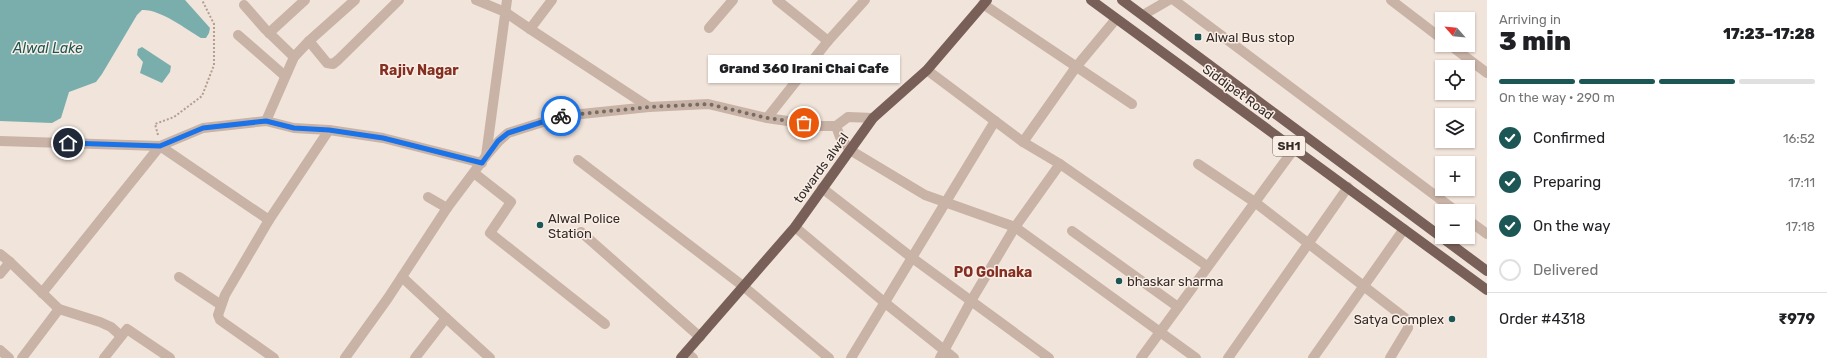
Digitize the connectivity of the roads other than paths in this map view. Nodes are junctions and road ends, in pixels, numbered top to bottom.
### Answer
1 (305, 0) edge
2 (354, 0) edge
3 (399, 0) edge
4 (476, 0) edge
5 (507, 0) edge
6 (552, 0) edge
7 (733, 0) edge
8 (777, 0) edge
9 (865, 0) edge
10 (1091, 0) edge
11 (1122, 0) edge
12 (1169, 0) edge
13 (1174, 0) edge
14 (1391, 0) edge
15 (985, 2) edge
16 (244, 5) dead end
17 (505, 12) junction
18 (1143, 15) junction
19 (1116, 19) junction
20 (709, 28) dead end
21 (530, 29) junction
22 (269, 33) junction
23 (1435, 34) edge
24 (238, 35) dead end
25 (309, 41) junction
26 (828, 42) junction
27 (1459, 52) edge
28 (294, 57) junction
29 (1076, 67) junction
30 (927, 70) junction
31 (1487, 73) edge
32 (285, 76) junction
33 (1132, 104) dead end
34 (649, 107) junction
35 (767, 118) junction
36 (873, 118) junction
37 (266, 121) junction
38 (995, 121) junction
39 (836, 126) junction
40 (329, 130) junction
41 (0, 141) edge
42 (1023, 142) junction
43 (160, 146) junction
44 (1294, 149) junction
45 (850, 150) junction
46 (484, 160) junction
47 (578, 160) dead end
48 (1060, 164) junction
49 (1198, 164) dead end
50 (474, 173) junction
51 (1348, 187) junction
52 (822, 188) junction
53 (428, 197) dead end
54 (945, 202) junction
55 (1256, 204) junction
56 (1447, 204) edge
57 (447, 208) junction
58 (269, 220) junction
59 (1475, 225) edge
60 (795, 227) junction
61 (1015, 227) junction
62 (1404, 229) junction
63 (1072, 231) dead end
64 (581, 232) dead end
65 (1487, 234) edge
66 (1308, 244) junction
67 (0, 254) edge
68 (911, 257) junction
69 (10, 262) junction
70 (1208, 266) junction
71 (1487, 271) edge
72 (0, 274) edge
73 (402, 276) junction
74 (179, 278) dead end
75 (744, 286) junction
76 (1364, 286) junction
77 (1487, 290) edge
78 (42, 293) junction
79 (971, 301) junction
80 (884, 302) junction
81 (221, 305) junction
82 (1178, 307) junction
83 (60, 308) junction
84 (446, 318) junction
85 (605, 324) dead end
86 (1160, 332) junction
87 (120, 336) junction
88 (700, 337) junction
89 (0, 350) edge
90 (942, 354) edge
91 (687, 356) edge
92 (9, 358) edge
93 (22, 358) edge
94 (104, 358) edge
95 (170, 358) edge
96 (274, 358) edge
97 (345, 358) edge
98 (414, 358) edge
99 (490, 358) edge
100 (829, 358) edge
101 (851, 358) edge
102 (954, 358) edge
103 (1049, 358) edge
104 (1141, 358) edge
105 (1196, 358) edge
106 (1228, 358) edge
107 (1314, 358) edge
108 (1390, 358) edge

1 - 22 street
2 - 25 street
3 - 25 street
4 - 17 street
5 - 17 street
6 - 21 street
7 - 20 street
8 - 26 street
9 - 26 street
10 - 19 main road, Siddipet Road / SH1
11 - 18 main road, Siddipet Road / SH1
12 - 18 street
13 - 56 street
14 - 23 street
15 - 29 street
15 - 30 main road, towards alwal
16 - 22 street
17 - 21 street
17 - 46 street
18 - 71 main road, Siddipet Road / SH1
19 - 29 street
19 - 44 main road, Siddipet Road / SH1
21 - 34 street
22 - 28 street
24 - 32 street
25 - 28 street
26 - 35 street
27 - 31 street
28 - 32 street
29 - 33 street
29 - 42 street
30 - 36 main road, towards alwal
30 - 38 street
32 - 37 street
34 - 35 street
34 - 46 street
35 - 39 street
36 - 39 street
36 - 45 main road, towards alwal
37 - 40 street
37 - 43 street
38 - 42 street
38 - 54 street
39 - 45 street
40 - 46 street
40 - 58 street
41 - 43 street
42 - 48 street
43 - 58 street
43 - 78 street
44 - 51 main road, Siddipet Road / SH1
44 - 55 street
45 - 52 main road, towards alwal
45 - 54 street
46 - 50 street
47 - 75 street
48 - 61 street
48 - 70 street
49 - 55 street
50 - 57 street
50 - 85 street
51 - 62 main road, Siddipet Road / SH1
51 - 66 street
52 - 60 main road, towards alwal
52 - 68 street
53 - 57 street
54 - 61 street
54 - 68 street
55 - 66 street
55 - 70 street
57 - 73 street
58 - 81 street
59 - 65 street
60 - 75 main road, towards alwal
60 - 80 street
61 - 79 street
61 - 86 street
62 - 76 street
62 - 77 main road, Siddipet Road / SH1
63 - 82 street
64 - 88 street
66 - 76 street
66 - 106 street
67 - 69 street
68 - 79 street
68 - 80 street
69 - 72 street
69 - 78 street
70 - 82 street
73 - 84 street
73 - 97 street
74 - 81 street
75 - 88 main road, towards alwal
75 - 100 street
76 - 107 street
76 - 108 street
78 - 83 street
79 - 90 street
79 - 103 street
80 - 90 street
80 - 101 street
81 - 96 street
82 - 86 street
83 - 87 street
83 - 93 street
84 - 98 street
84 - 99 street
86 - 104 street
86 - 105 street
87 - 94 street
87 - 95 street
88 - 91 main road, towards alwal
89 - 92 street
90 - 102 street

